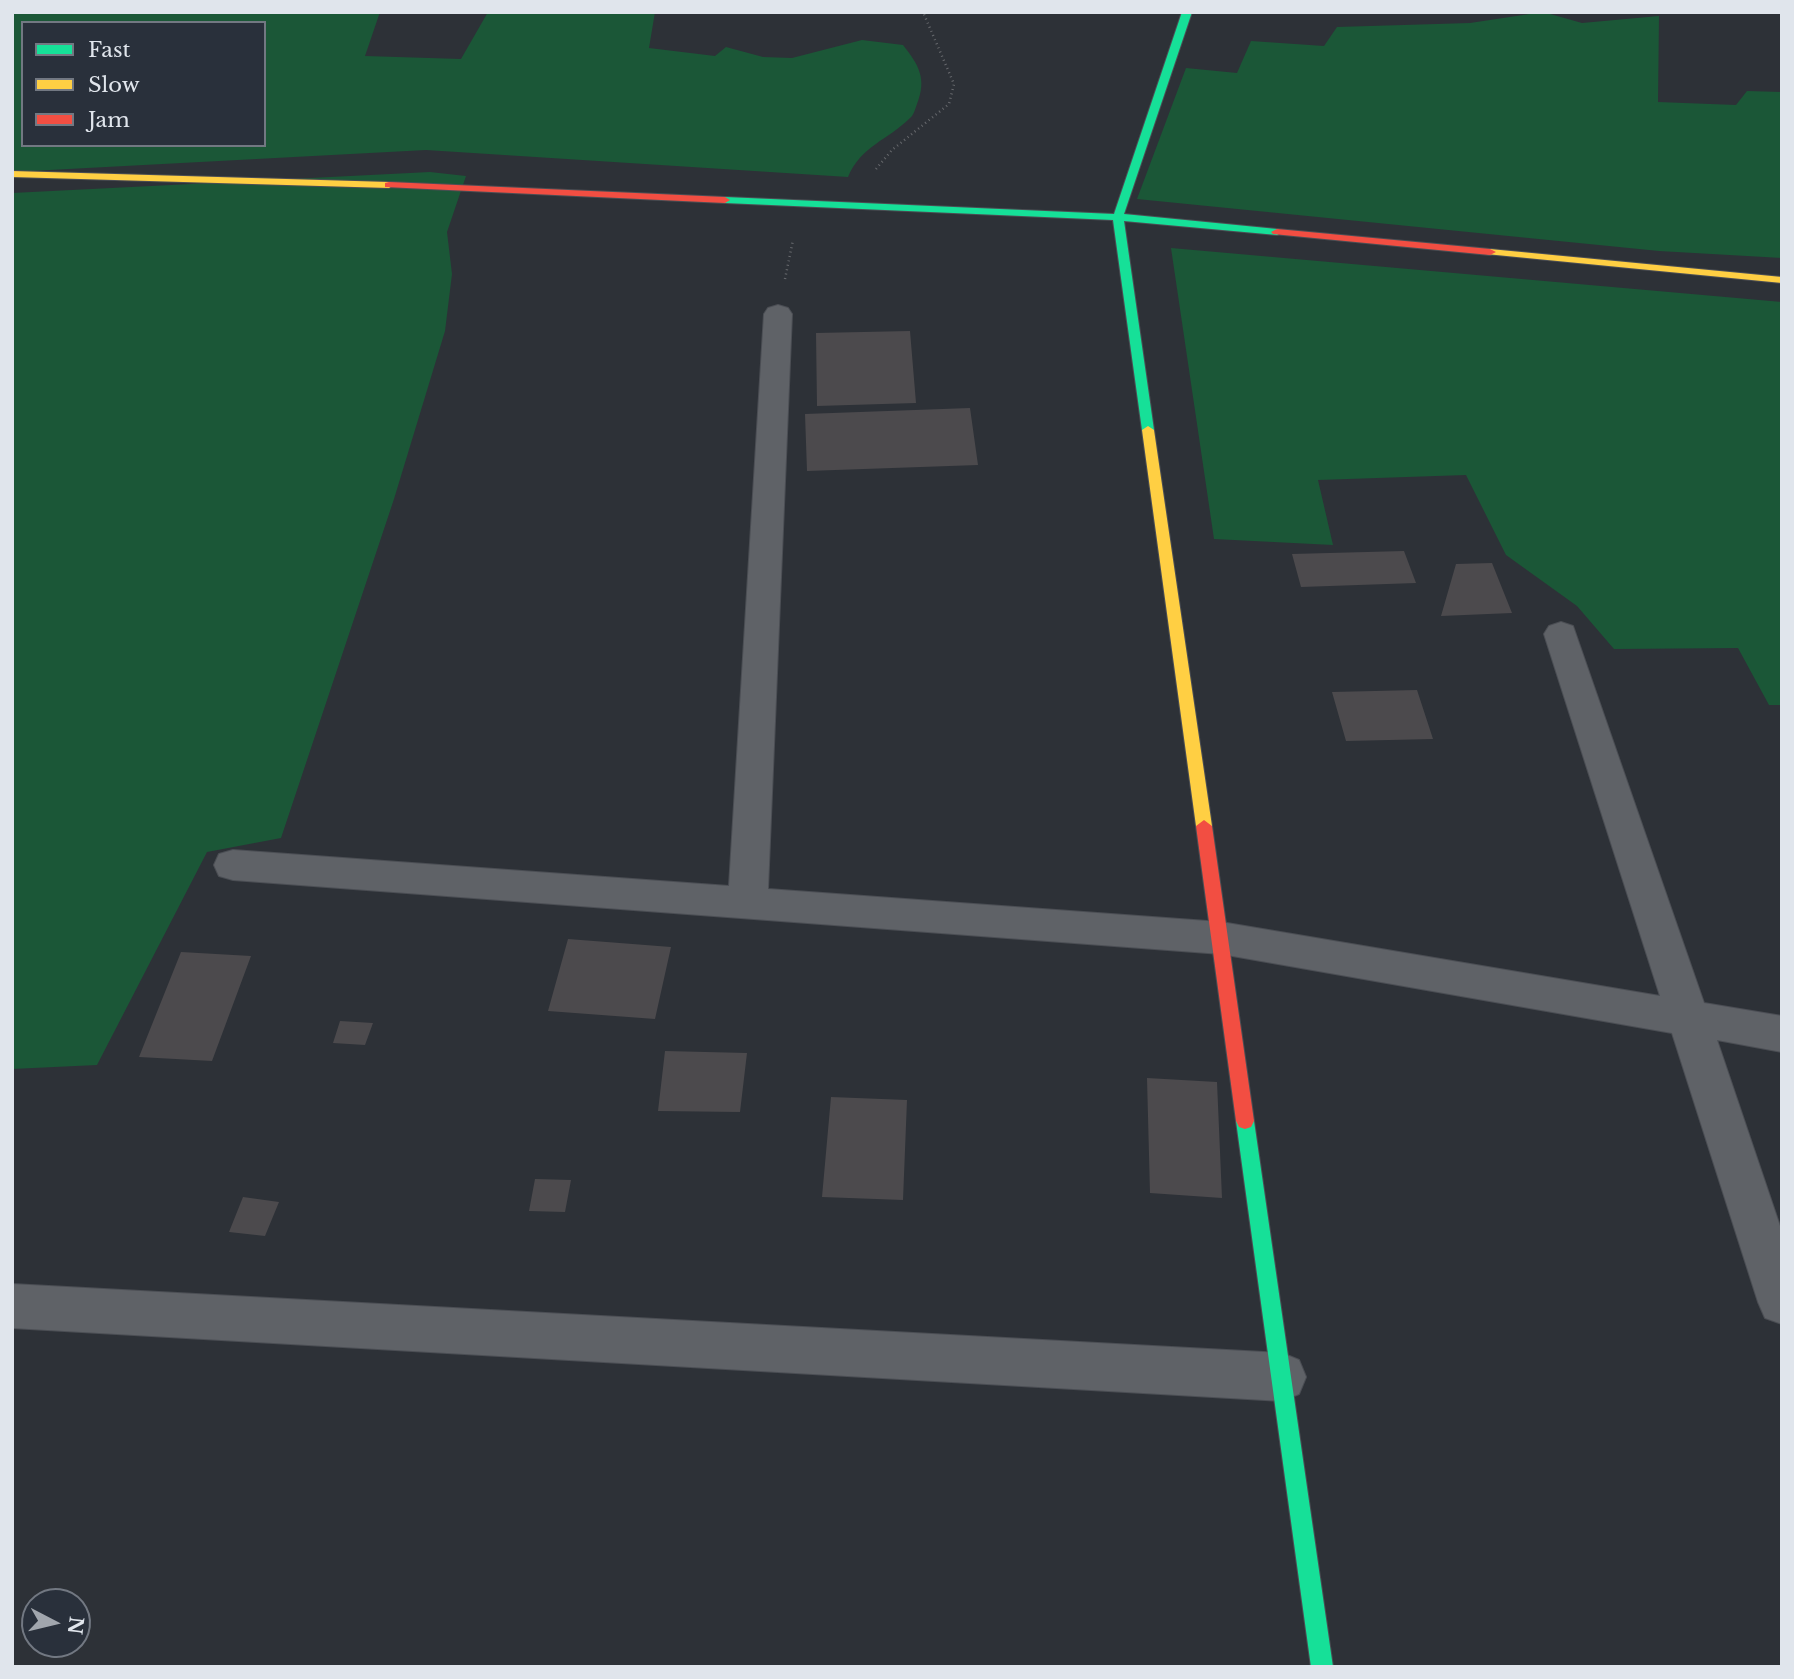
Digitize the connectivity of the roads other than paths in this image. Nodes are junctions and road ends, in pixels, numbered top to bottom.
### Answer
1 (1186, 12) edge
2 (12, 174) edge
3 (1118, 217) junction
4 (1782, 280) edge
5 (778, 314) road end
6 (1561, 634) dead end
7 (233, 865) dead end
8 (748, 903) junction
9 (1221, 938) junction
10 (1688, 1020) junction
11 (1782, 1034) edge
12 (1782, 1302) edge
13 (12, 1306) edge
14 (1282, 1377) junction
15 (1322, 1667) edge

1 - 3 street
2 - 3 street
3 - 4 street
3 - 9 street
5 - 8 street
6 - 10 street
7 - 8 street
8 - 9 street
9 - 10 street
9 - 14 street
10 - 11 street
10 - 12 street
13 - 14 street
14 - 15 street

